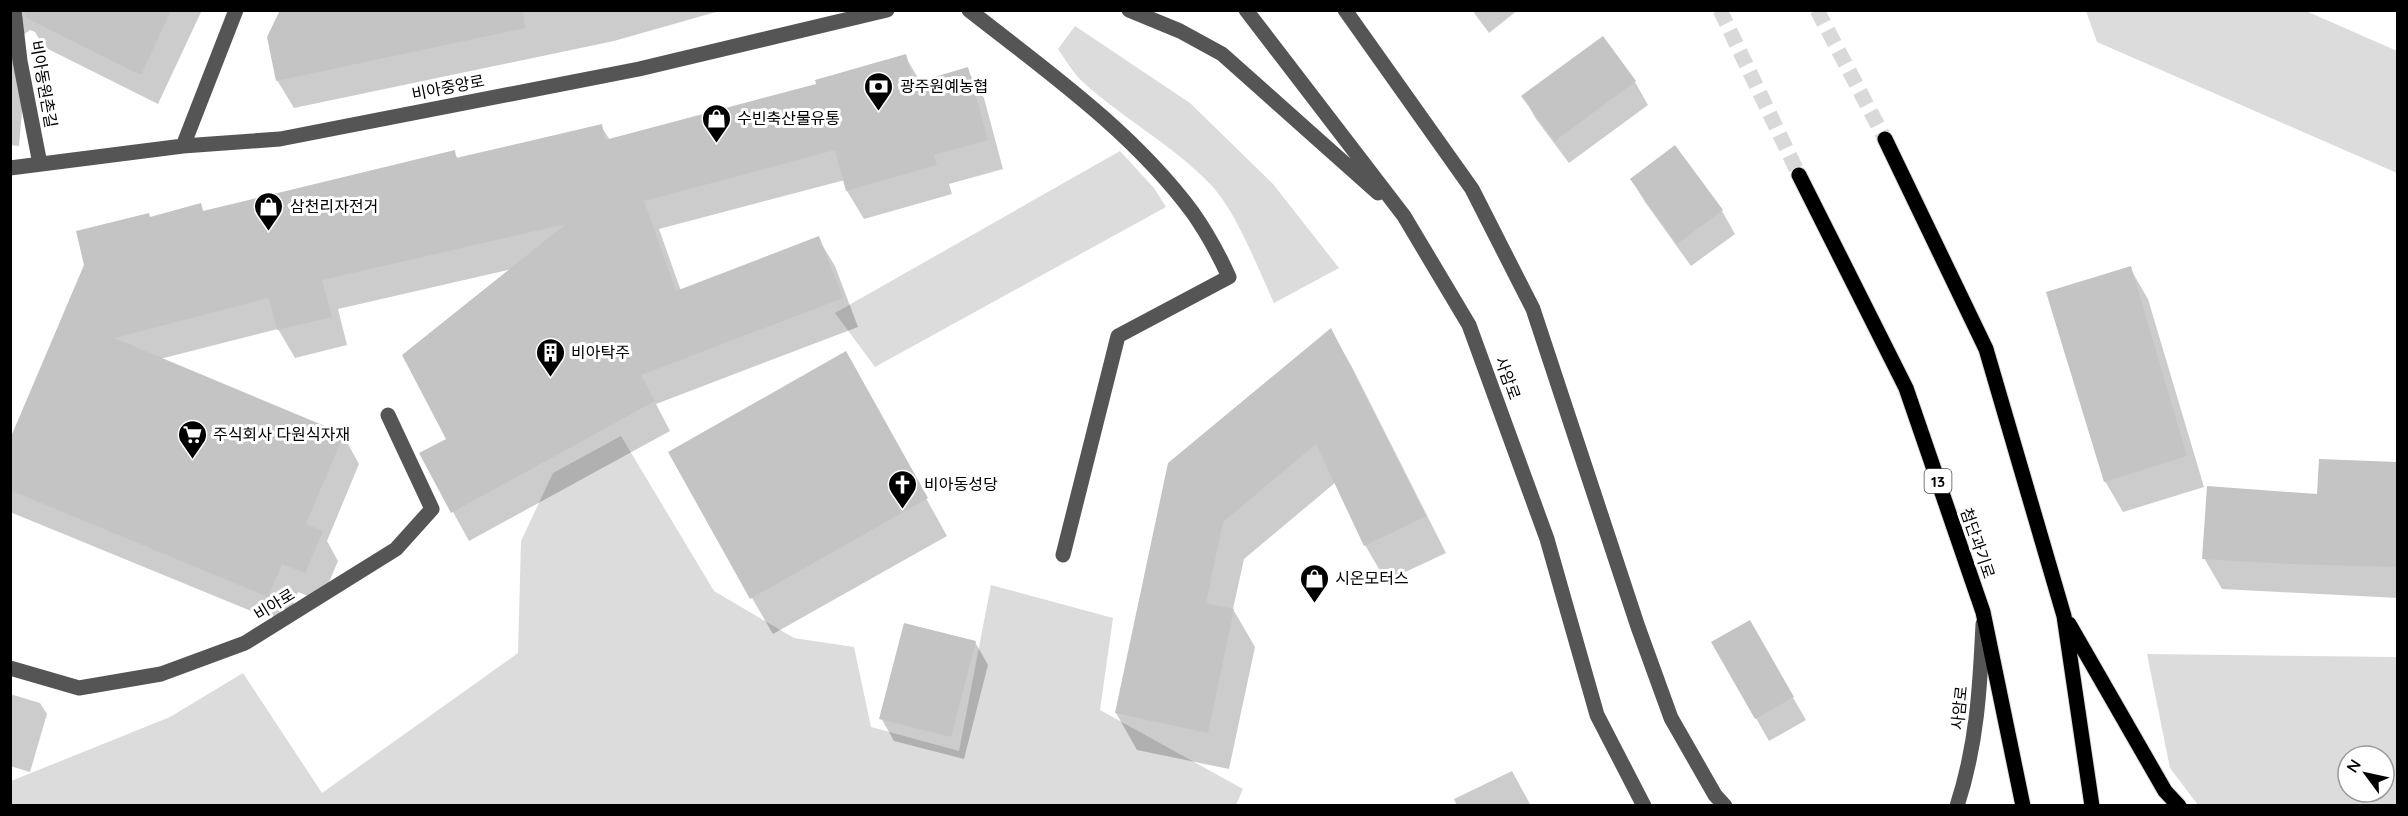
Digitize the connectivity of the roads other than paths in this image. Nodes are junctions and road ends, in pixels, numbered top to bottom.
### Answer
1 (14, 10) edge
2 (236, 10) edge
3 (887, 10) edge
4 (969, 10) edge
5 (1129, 10) edge
6 (1246, 10) edge
7 (1345, 10) edge
8 (1885, 140) tunnel mouth
9 (183, 146) junction
10 (40, 164) junction
11 (10, 168) edge
12 (1799, 175) tunnel mouth
13 (1404, 216) junction
14 (388, 415) dead end
15 (1063, 555) dead end
16 (1983, 612) junction
17 (2064, 616) junction
18 (10, 668) edge
19 (1644, 806) edge
20 (1725, 806) edge
21 (1957, 806) edge
22 (2023, 806) edge
23 (2092, 806) edge
24 (2179, 806) edge

1 - 10 street, 비아동원촌길
2 - 9 street
3 - 9 street, 비아중앙로
4 - 15 street
5 - 13 street
6 - 13 street, 사암로
7 - 20 street
8 - 17 main road
9 - 10 street, 비아중앙로
10 - 11 street, 비아중앙로
12 - 16 main road, 첨단과기로 / 13
13 - 19 street, 사암로
14 - 18 street, 비아로
16 - 21 street, 사암로
16 - 22 main road, 첨단과기로 / 13
17 - 23 main road
17 - 24 main road

